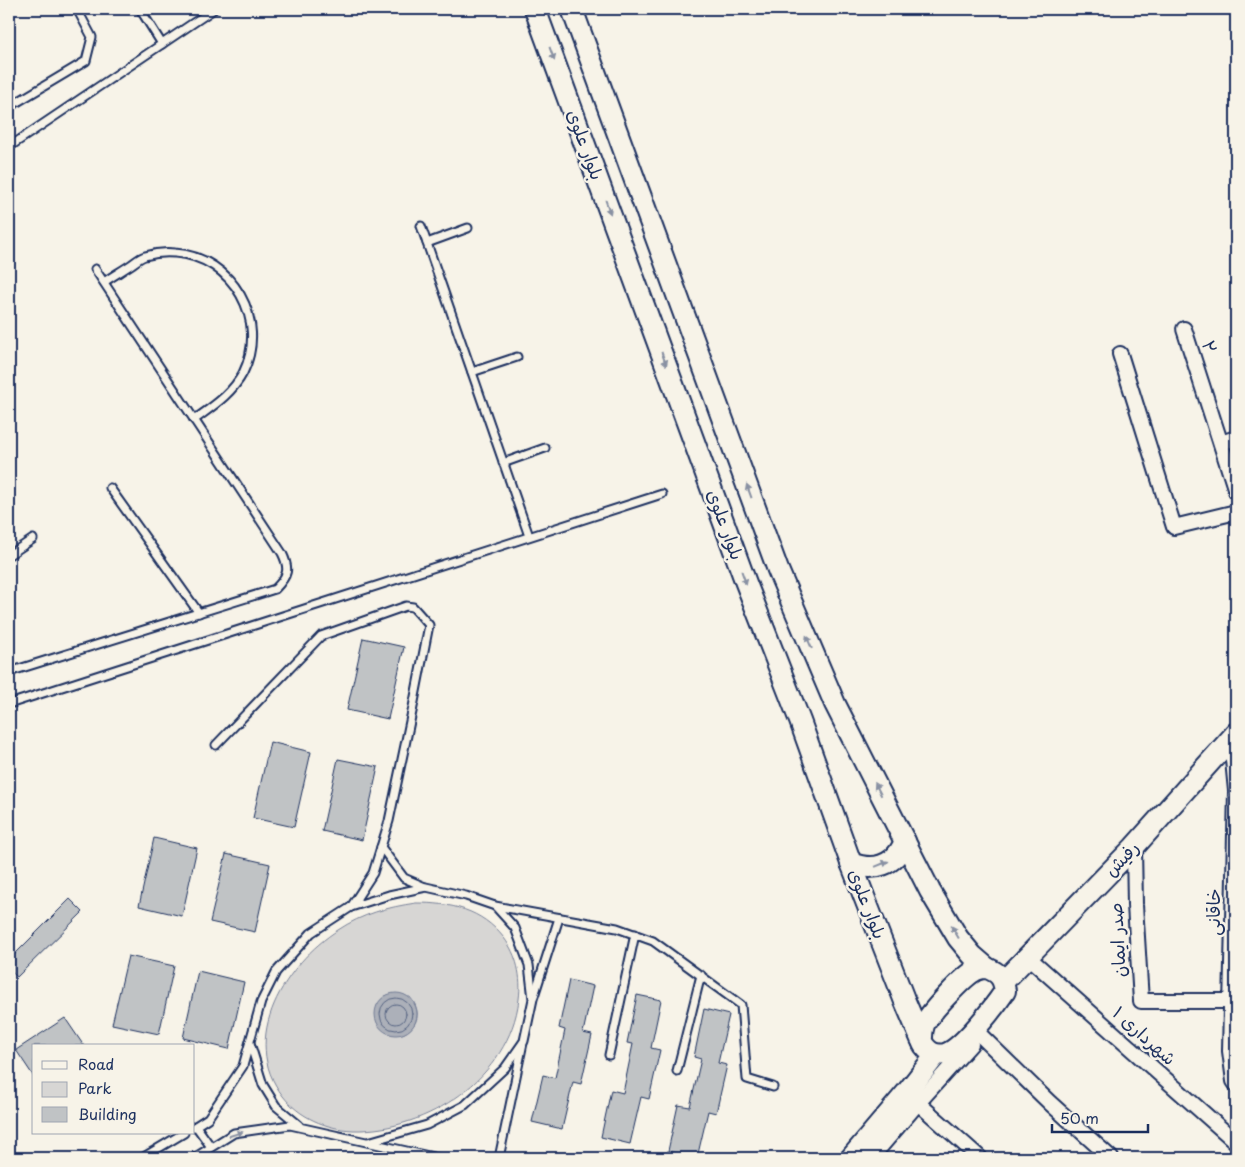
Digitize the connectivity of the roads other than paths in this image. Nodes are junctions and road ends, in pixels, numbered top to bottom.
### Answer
1 (77, 9) edge
2 (140, 9) edge
3 (214, 9) edge
4 (535, 9) edge
5 (572, 9) edge
6 (162, 44) junction
7 (9, 107) edge
8 (9, 147) edge
9 (421, 226) dead end
10 (468, 228) dead end
11 (427, 243) junction
12 (95, 269) dead end
13 (104, 282) junction
14 (1184, 329) dead end
15 (1120, 354) dead end
16 (517, 357) dead end
17 (472, 372) junction
18 (194, 420) junction
19 (1236, 438) edge
20 (1221, 443) junction
21 (546, 448) dead end
22 (503, 463) junction
23 (110, 488) dead end
24 (1236, 491) edge
25 (662, 494) dead end
26 (1236, 512) edge
27 (529, 536) junction
28 (32, 539) dead end
29 (9, 555) edge
30 (199, 613) junction
31 (9, 672) edge
32 (9, 704) edge
33 (1234, 736) edge
34 (216, 745) dead end
35 (905, 841) junction
36 (381, 847) junction
37 (1134, 847) junction
38 (851, 863) junction
39 (426, 887) junction
40 (495, 906) junction
41 (351, 907) junction
42 (559, 918) junction
43 (635, 934) junction
44 (1028, 957) junction
45 (987, 968) junction
46 (701, 975) junction
47 (1004, 981) junction
48 (532, 999) junction
49 (1233, 1001) edge
50 (977, 1032) junction
51 (921, 1039) junction
52 (524, 1040) junction
53 (250, 1043) junction
54 (610, 1055) dead end
55 (936, 1055) junction
56 (677, 1071) dead end
57 (1236, 1084) edge
58 (773, 1087) dead end
59 (918, 1103) junction
60 (195, 1126) edge
61 (301, 1127) junction
62 (182, 1134) edge
63 (368, 1142) junction
64 (1236, 1142) edge
65 (211, 1147) junction
66 (142, 1158) edge
67 (194, 1158) edge
68 (438, 1158) edge
69 (499, 1158) edge
70 (851, 1158) edge
71 (871, 1158) edge
72 (980, 1158) edge
73 (1111, 1158) edge

1 - 7 lane
2 - 6 lane
3 - 6 lane
4 -> 38 main road, بلوار علوی
35 -> 5 main road, بلوار علوی
6 - 8 lane
9 - 11 lane
10 - 11 lane
11 - 17 lane
12 - 13 lane
13 - 18 lane
13 - 18 lane
14 - 20 street, ۲
15 - 26 street
16 - 17 lane
17 - 22 lane
18 - 30 lane
19 - 20 street
20 - 24 street, ۲
21 - 22 lane
22 - 27 lane
23 - 30 lane
25 - 27 lane
27 - 32 lane
28 - 29 lane
30 - 31 lane
33 - 37 main road, رفیش
33 - 49 street, خاقانی
34 - 36 lane
38 -> 35 main road
45 -> 35 main road, بلوار علوی
36 - 39 lane
36 - 41 lane
37 - 44 main road, رفیش
37 - 49 street, صدر ایمان
38 - 51 main road, بلوار علوی
39 - 40 lane
39 - 41 lane
40 - 42 lane
40 - 48 lane
41 - 53 lane
42 - 43 lane
42 - 48 lane
43 - 46 lane
43 - 54 lane
44 - 47 main road, رفیش
44 - 64 street, شهرداری ۱
45 - 47 main road, بلوار علوی
45 - 51 main road
46 - 56 lane
46 - 58 lane
47 - 50 main road
48 - 52 lane
49 - 57 street, خاقانی
50 - 55 main road
50 - 59 street
50 - 73 street
51 - 55 main road
52 - 63 lane
52 - 69 lane
53 - 60 lane
53 - 61 lane
55 - 70 main road
59 - 71 street
59 - 72 street
60 - 65 lane
61 - 63 lane
65 -> 61 lane
62 - 66 lane
63 - 68 lane
65 - 67 lane

